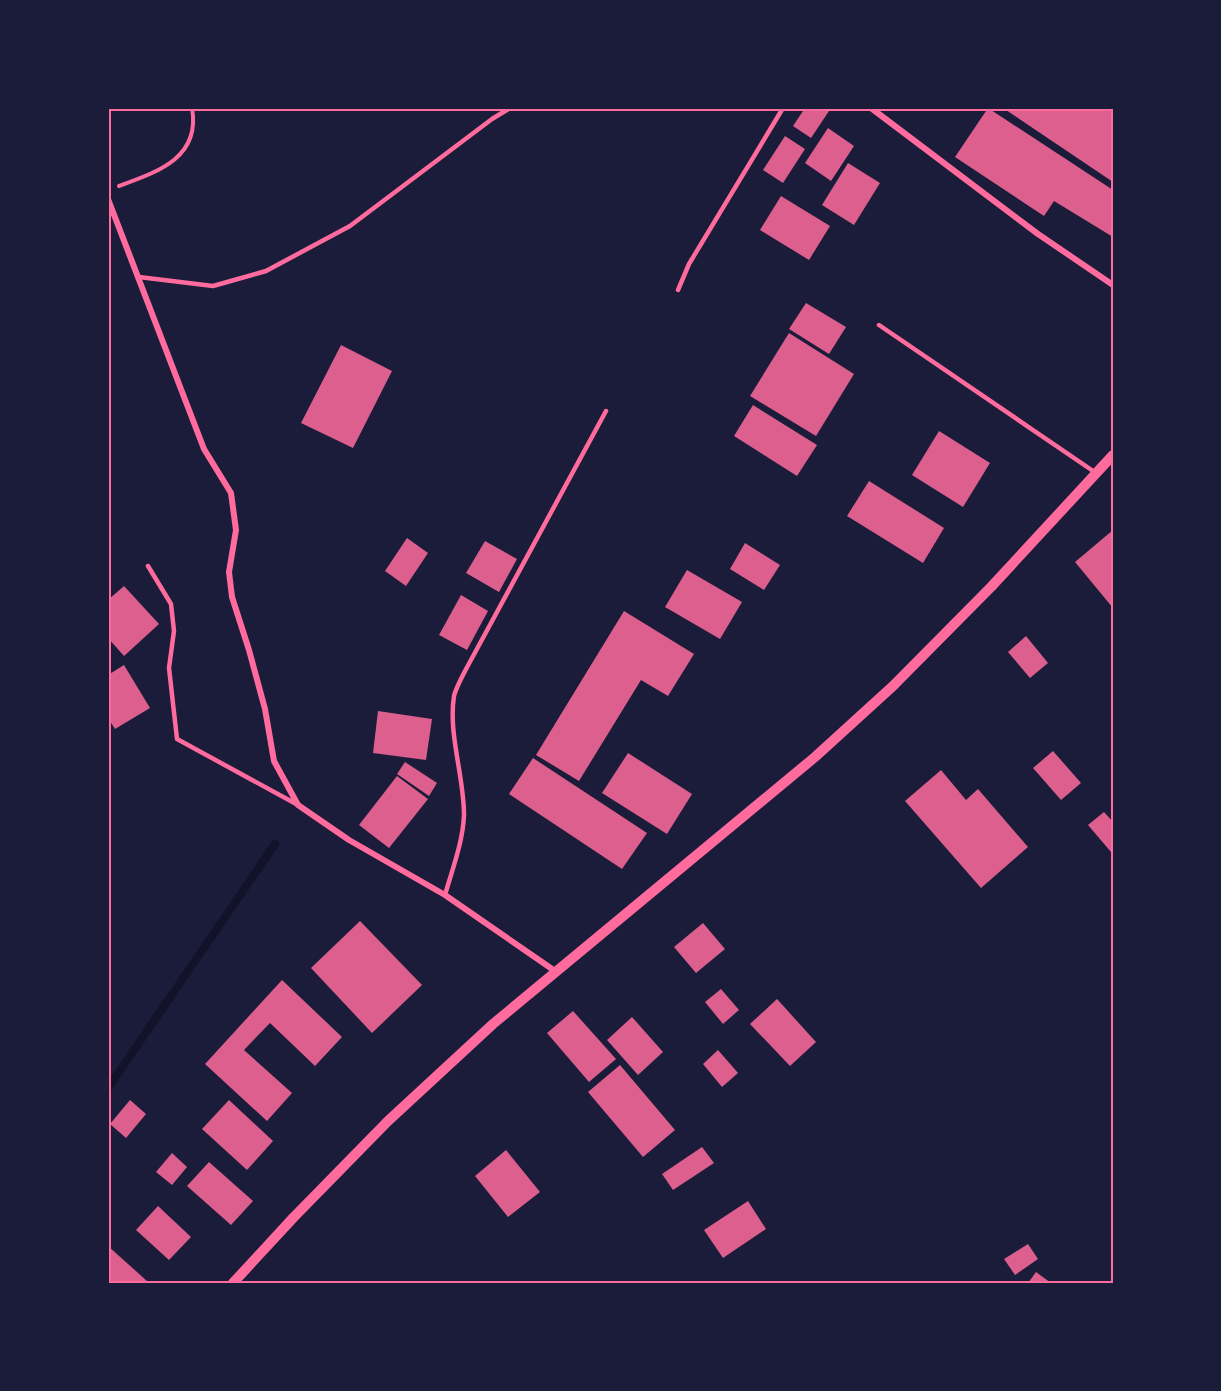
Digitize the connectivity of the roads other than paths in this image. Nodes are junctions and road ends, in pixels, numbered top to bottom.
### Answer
1 (510, 108) edge
2 (783, 108) edge
3 (871, 108) edge
4 (108, 199) edge
5 (139, 277) junction
6 (1113, 285) edge
7 (678, 290) dead end
8 (879, 325) dead end
9 (606, 411) dead end
10 (1113, 454) edge
11 (1096, 472) junction
12 (148, 566) dead end
13 (298, 805) junction
14 (445, 895) junction
15 (555, 971) junction
16 (233, 1283) edge

1 - 5 lane
2 - 7 lane
3 - 6 street
4 - 5 street
5 - 13 street
8 - 11 lane
9 - 14 lane
10 - 11 street
11 - 15 street
12 - 13 lane
13 - 14 street
14 - 15 street
15 - 16 street

